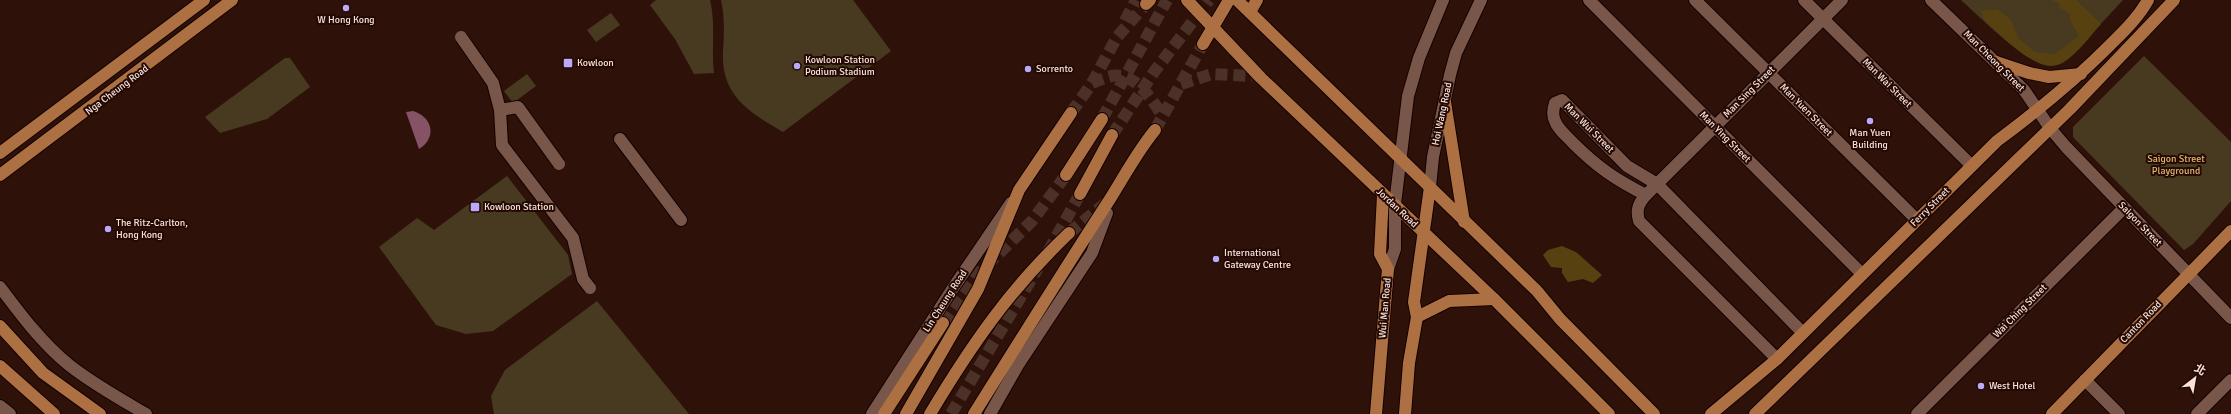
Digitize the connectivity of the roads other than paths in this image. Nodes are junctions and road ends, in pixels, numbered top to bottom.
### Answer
1 (200, 0) edge
2 (204, 0) edge
3 (232, 0) edge
4 (238, 0) edge
5 (1187, 0) edge
6 (1229, 0) edge
7 (1237, 0) edge
8 (1257, 0) edge
9 (1443, 0) edge
10 (1481, 0) edge
11 (1589, 0) edge
12 (1696, 0) edge
13 (1804, 0) edge
14 (1842, 0) edge
15 (1931, 0) edge
16 (2148, 0) edge
17 (2174, 0) edge
18 (1250, 12) junction
19 (1823, 19) junction
20 (1212, 27) junction
21 (461, 37) dead end
22 (1203, 44) tunnel mouth
23 (1996, 62) junction
24 (1769, 73) junction
25 (2081, 74) junction
26 (1445, 102) junction
27 (500, 110) junction
28 (2037, 111) junction
29 (1071, 113) tunnel mouth
30 (1102, 119) tunnel mouth
31 (1715, 126) junction
32 (2050, 128) junction
33 (1155, 130) tunnel mouth
34 (1112, 135) tunnel mouth
35 (620, 139) dead end
36 (0, 145) edge
37 (0, 153) edge
38 (1399, 159) junction
39 (558, 164) dead end
40 (1971, 165) junction
41 (0, 175) edge
42 (1066, 175) tunnel mouth
43 (0, 182) edge
44 (1657, 184) junction
45 (1430, 187) junction
46 (1019, 190) junction
47 (1080, 194) tunnel mouth
48 (1383, 195) junction
49 (1646, 195) junction
50 (1110, 198) junction
51 (1395, 204) junction
52 (2124, 208) junction
53 (1107, 213) joint
54 (681, 220) dead end
55 (1917, 220) junction
56 (1464, 222) junction
57 (2231, 231) edge
58 (1069, 233) tunnel mouth
59 (1424, 234) junction
60 (1388, 269) junction
61 (1862, 274) junction
62 (2188, 274) junction
63 (0, 287) edge
64 (590, 288) dead end
65 (1494, 299) junction
66 (1417, 317) junction
67 (2231, 318) edge
68 (943, 323) tunnel mouth
69 (0, 326) edge
70 (1803, 333) junction
71 (1777, 359) junction
72 (0, 366) edge
73 (2085, 380) junction
74 (2231, 380) edge
75 (0, 406) edge
76 (10, 414) edge
77 (54, 414) edge
78 (100, 414) edge
79 (146, 414) edge
80 (872, 414) edge
81 (884, 414) edge
82 (906, 414) edge
83 (930, 414) edge
84 (974, 414) edge
85 (990, 414) edge
86 (1376, 414) edge
87 (1405, 414) edge
88 (1609, 414) edge
89 (1654, 414) edge
90 (1711, 414) edge
91 (1755, 414) edge
92 (1917, 414) edge
93 (2052, 414) edge
94 (2118, 414) edge
95 (2197, 414) edge

1 - 36 street
2 - 37 main road, Nga Cheung Road
3 - 41 main road, Nga Cheung Road
4 - 43 street, Nga Cheung Road
5 - 20 main road, Jordan Road
6 - 20 main road
7 - 18 main road
8 - 18 main road
9 - 38 street
10 - 26 street, Hoi Wang Road
11 - 31 street, Man Ying Street
12 - 24 street, Man Yuen Street
13 - 19 street, Man Wai Street
14 - 19 street, Man Sing Street
15 - 23 street, Man Cheong Street
16 - 25 main road, Ferry Street
17 - 32 main road
18 - 38 main road
19 - 24 street, Man Sing Street
19 - 40 street, Man Wai Street
20 - 22 main road
20 - 48 main road, Jordan Road
21 - 27 street, bridge
23 - 25 main road
23 - 28 street, Man Cheong Street
24 - 31 street, Man Sing Street
24 - 55 street, Man Yuen Street
25 - 28 main road, Ferry Street
26 - 45 street, Hoi Wang Road
26 - 56 main road
27 - 39 street, bridge
27 - 64 street, bridge
28 - 32 street, Man Cheong Street
28 - 40 main road, Ferry Street
29 - 46 main road, Lin Cheung Road
30 - 42 main road
31 - 44 street, Man Sing Street
31 - 61 street, Man Ying Street
32 - 52 street, Saigon Street
32 - 91 main road
33 - 50 main road
34 - 47 main road
35 - 54 street
38 - 45 main road
38 - 51 street
40 - 55 main road, Ferry Street
44 - 49 street
44 - 49 street, Man Wui Street
44 - 70 street, Man Wui Street
45 - 56 main road
45 - 59 main road, Hoi Wang Road
46 - 80 street, Lin Cheung Road
46 - 82 main road, Lin Cheung Road
48 - 51 main road, Jordan Road
48 - 60 main road
49 - 71 street
50 - 53 main road
50 - 84 main road
51 - 59 main road, Jordan Road
51 - 60 street, Wui Man Road
52 - 62 street, Saigon Street
52 - 92 street, Wai Ching Street
53 - 85 street
55 - 61 main road, Ferry Street
56 - 89 main road
57 - 62 main road, Canton Road
58 - 83 main road
59 - 65 main road, Jordan Road
59 - 66 main road
60 - 86 main road, Wui Man Road
61 - 70 main road, Ferry Street
62 - 67 street, Saigon Street
62 - 73 main road, Canton Road
63 - 79 street
65 - 66 main road
65 - 88 main road, Jordan Road
66 - 87 main road
68 - 81 main road
69 - 78 main road
70 - 71 main road, Ferry Street
71 - 90 main road, Ferry Street
72 - 77 main road
73 - 93 main road, Canton Road
73 - 94 street
74 - 95 street
75 - 76 street

